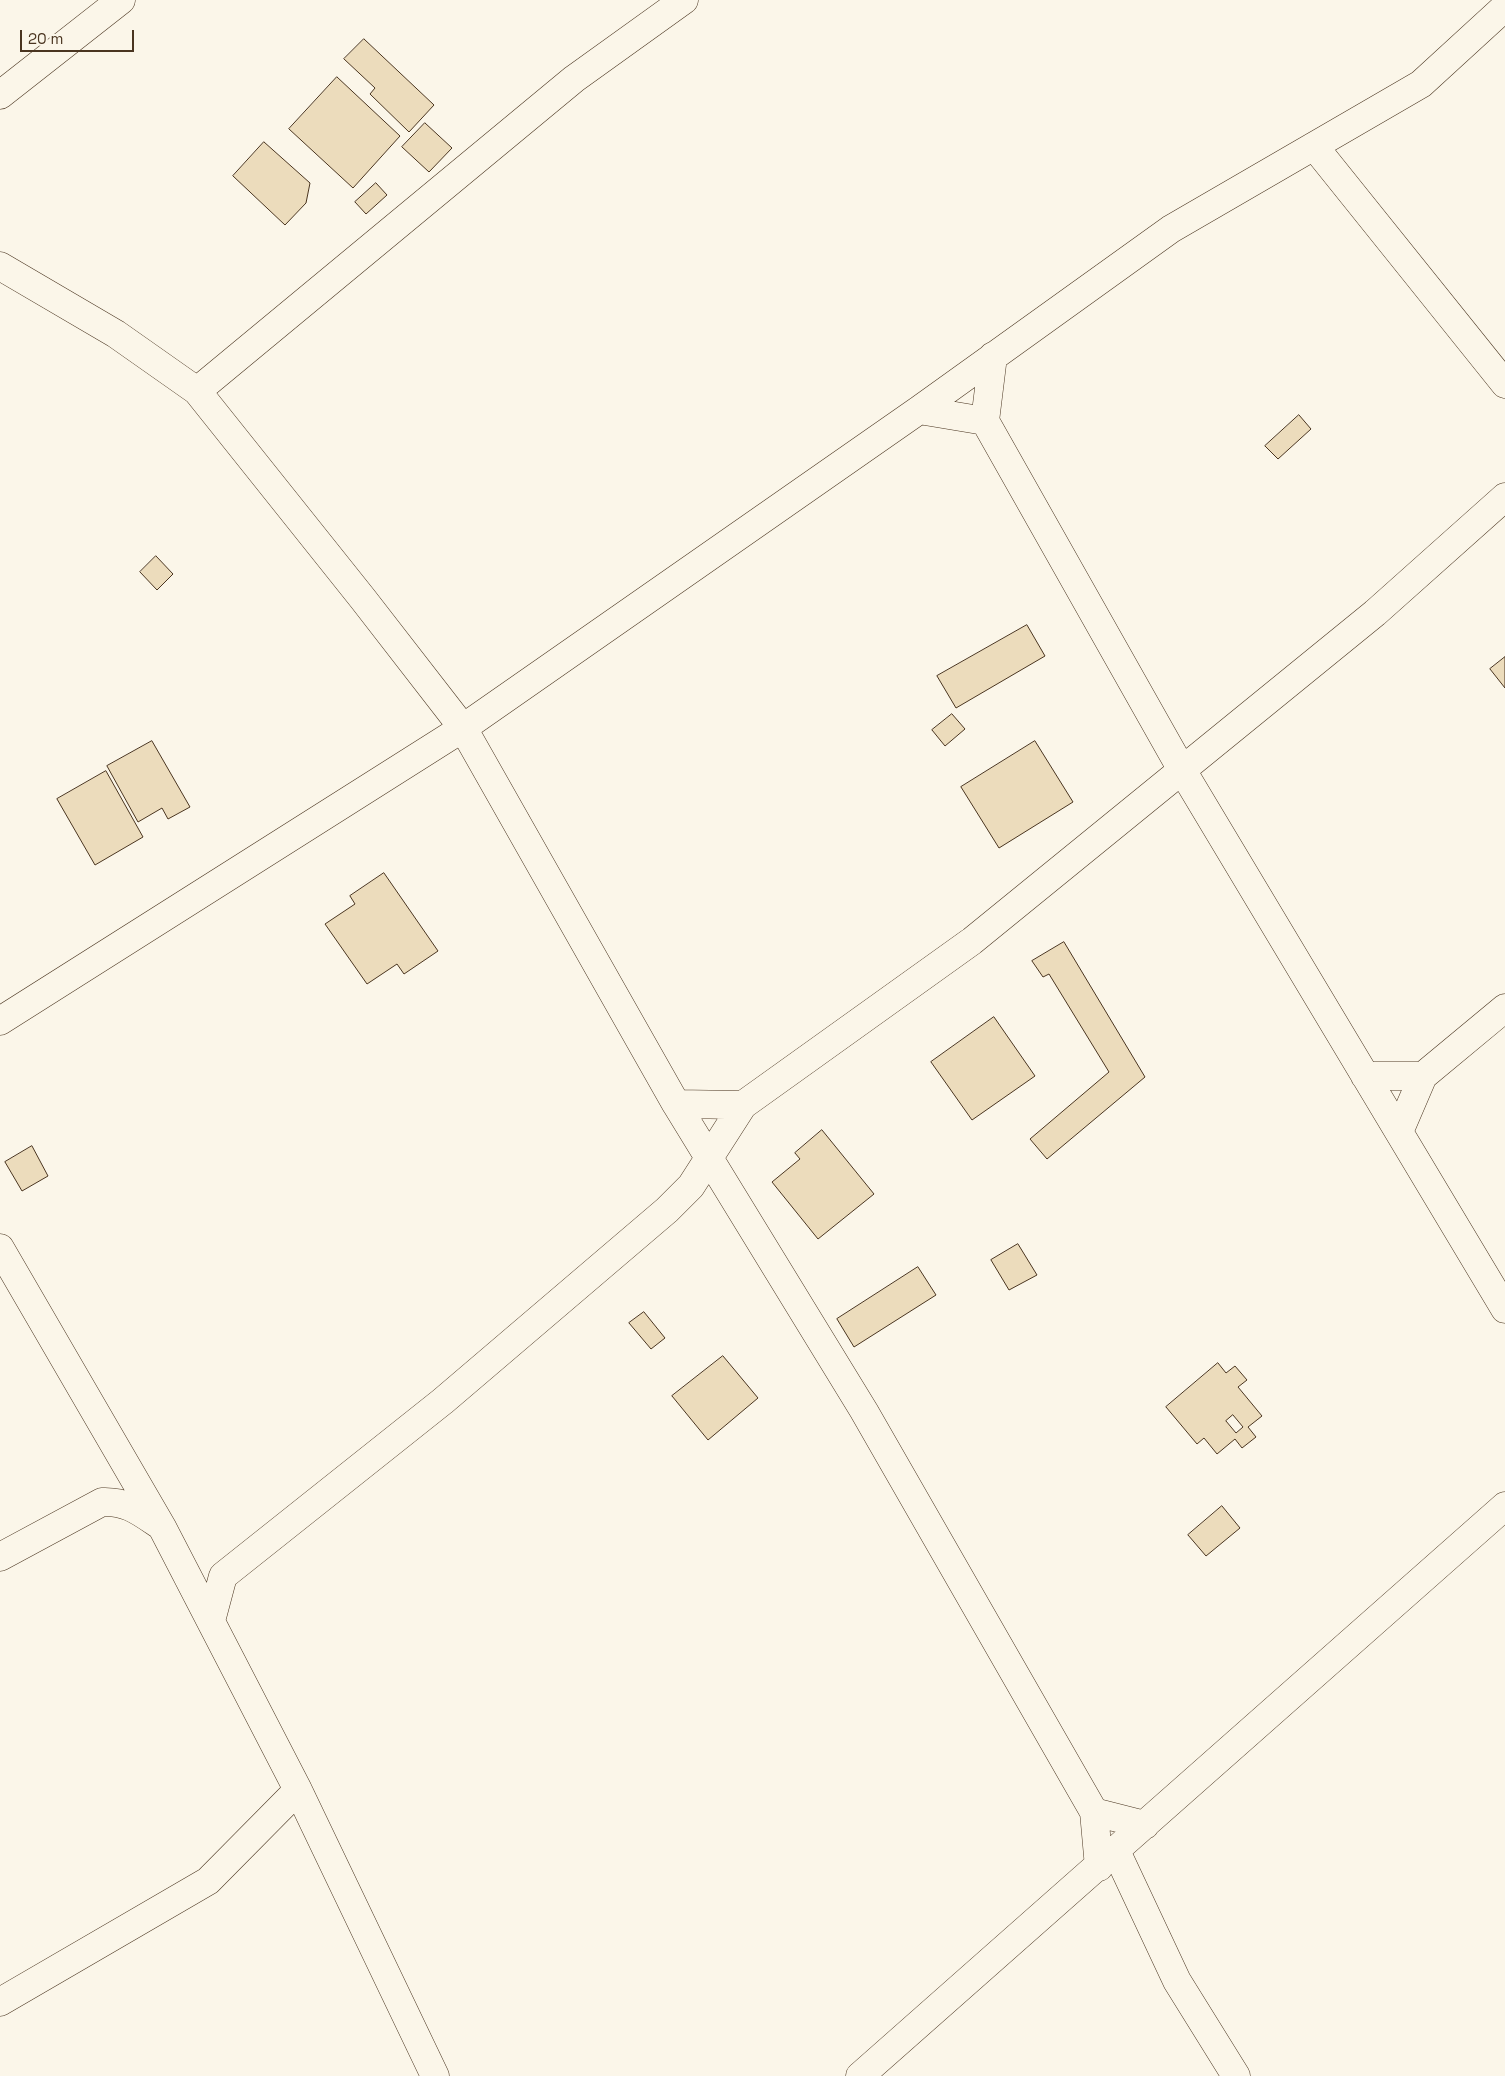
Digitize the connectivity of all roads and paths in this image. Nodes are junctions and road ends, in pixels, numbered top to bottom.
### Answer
1 (122, 0) edge
2 (684, 0) edge
3 (1505, 6) edge
4 (0, 95) edge
5 (1314, 146) junction
6 (0, 266) edge
7 (993, 356) junction
8 (1505, 384) edge
9 (197, 391) junction
10 (919, 410) junction
11 (985, 421) junction
12 (1505, 497) edge
13 (463, 728) junction
14 (1182, 770) junction
15 (1505, 1008) edge
16 (0, 1021) edge
17 (1365, 1076) junction
18 (1423, 1076) junction
19 (676, 1104) junction
20 (743, 1105) junction
21 (1399, 1132) junction
22 (709, 1157) junction
23 (0, 1248) edge
24 (1505, 1309) edge
25 (1505, 1506) edge
26 (162, 1526) junction
27 (0, 1557) edge
28 (186, 1573) junction
29 (223, 1576) junction
30 (211, 1622) junction
31 (298, 1790) junction
32 (1094, 1812) junction
33 (1145, 1825) junction
34 (1108, 1859) junction
35 (0, 2002) edge
36 (435, 2076) edge
37 (860, 2076) edge
38 (1236, 2076) edge

1 - 4 street
2 - 9 street
3 - 5 street
5 - 7 street
5 - 8 street
6 - 9 street
7 - 10 street
7 - 11 street
9 - 13 street
10 - 11 street
10 - 13 street
11 - 14 street
12 - 14 street
13 - 16 street
13 - 19 street
14 - 17 street
14 - 20 street
15 - 18 street
17 - 18 street
17 - 21 street
18 - 21 street
19 - 20 street
19 - 22 street
20 - 22 street
21 - 24 street
22 - 29 street
22 - 32 street
23 - 26 street
25 - 33 street
26 - 27 street
26 - 28 street
28 - 29 street
28 - 30 street
29 - 30 street
30 - 31 street
31 - 35 street
31 - 36 street
32 - 33 street
32 - 34 street
33 - 34 street
34 - 37 street
34 - 38 street

